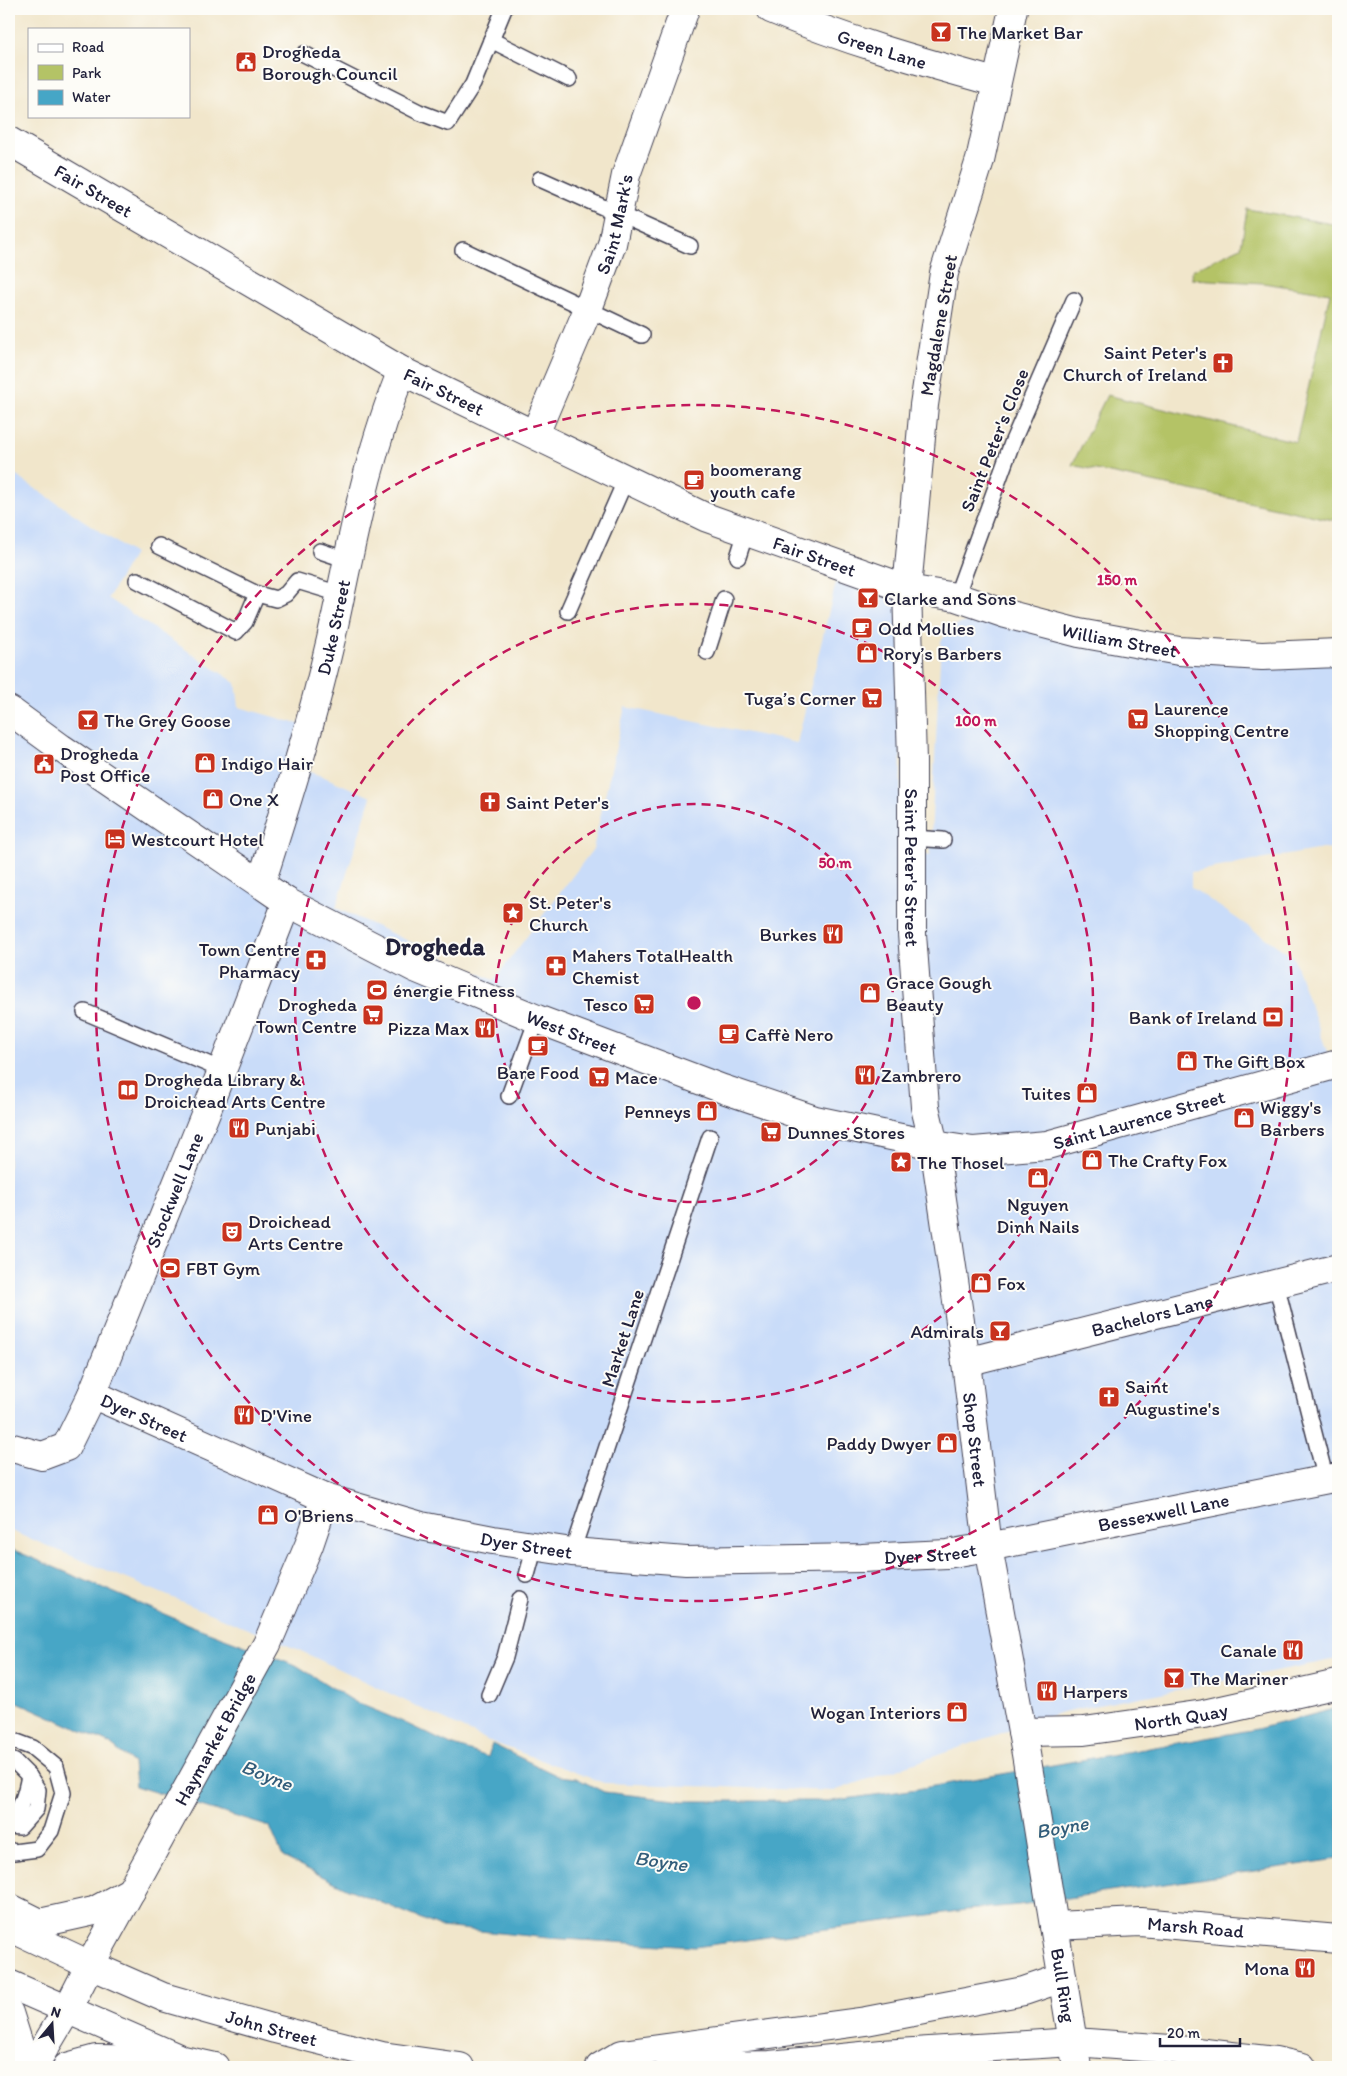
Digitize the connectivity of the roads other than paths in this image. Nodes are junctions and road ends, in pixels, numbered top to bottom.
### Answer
1 (504, 9) edge
2 (685, 9) edge
3 (771, 9) edge
4 (1013, 9) edge
5 (491, 40) junction
6 (304, 54) dead end
7 (569, 79) dead end
8 (995, 82) junction
9 (9, 141) edge
10 (540, 179) dead end
11 (618, 214) junction
12 (690, 246) dead end
13 (463, 250) dead end
14 (1074, 300) dead end
15 (588, 310) junction
16 (642, 335) dead end
17 (402, 371) junction
18 (535, 434) junction
19 (626, 479) junction
20 (159, 546) dead end
21 (320, 551) dead end
22 (347, 560) junction
23 (137, 580) dead end
24 (907, 589) junction
25 (257, 594) junction
26 (340, 594) junction
27 (956, 597) junction
28 (724, 599) dead end
29 (568, 611) dead end
30 (707, 652) dead end
31 (1338, 653) edge
32 (9, 710) edge
33 (912, 838) junction
34 (943, 840) dead end
35 (262, 884) junction
36 (288, 902) junction
37 (85, 1012) dead end
38 (537, 1019) junction
39 (1338, 1064) edge
40 (222, 1070) junction
41 (509, 1096) dead end
42 (710, 1136) dead end
43 (934, 1146) junction
44 (1338, 1268) edge
45 (1276, 1284) junction
46 (966, 1362) junction
47 (92, 1394) junction
48 (9, 1446) edge
49 (1332, 1479) edge
50 (325, 1498) junction
51 (535, 1546) junction
52 (988, 1547) junction
53 (572, 1552) junction
54 (527, 1575) dead end
55 (520, 1600) dead end
56 (1338, 1684) edge
57 (489, 1695) dead end
58 (9, 1739) edge
59 (1024, 1743) junction
60 (9, 1759) edge
61 (29, 1776) junction
62 (9, 1820) edge
63 (9, 1826) edge
64 (9, 1850) edge
65 (131, 1891) junction
66 (9, 1908) edge
67 (1052, 1916) junction
68 (9, 1926) edge
69 (1338, 1939) edge
70 (90, 1965) junction
71 (1062, 1978) junction
72 (9, 1984) edge
73 (67, 2010) junction
74 (9, 2013) edge
75 (1075, 2055) edge
76 (183, 2060) junction
77 (26, 2067) edge
78 (33, 2067) edge
79 (67, 2067) edge
80 (215, 2067) edge
81 (460, 2067) edge
82 (600, 2067) edge
83 (670, 2067) edge
84 (1302, 2067) edge

1 - 5 lane
2 - 11 street, Saint Mark's
3 - 8 street, Green Lane
4 - 8 street, Magdalene Street
5 - 6 lane
5 - 7 lane
8 - 24 street, Magdalene Street
9 - 17 street, Fair Street
10 - 11 lane
11 - 12 lane
11 - 15 street, Saint Mark's
13 - 15 lane
14 - 27 lane, Saint Peter's Close
15 - 16 lane
15 - 18 street, Saint Mark's
17 - 18 street, Fair Street
17 - 22 street, Duke Street
18 - 19 street, Fair Street
19 - 24 street, Fair Street
19 - 29 lane
20 - 25 lane
21 - 22 lane
22 - 26 street, Duke Street
23 - 25 lane
24 - 27 street, William Street
24 - 33 street, Saint Peter's Street
25 - 26 lane
26 - 35 street, Duke Street
27 - 31 street, William Street
28 - 30 lane
32 - 35 street, West Street
33 - 34 lane
33 - 43 street, Saint Peter's Street
35 - 36 street, West Street
36 - 38 street, West Street
36 - 40 street, Stockwell Lane
37 - 40 lane
38 - 41 lane
38 - 43 street, West Street
39 - 43 street, Saint Laurence Street
40 - 47 street, Stockwell Lane
42 - 53 lane, Market Lane
43 - 46 street, Shop Street
44 - 45 street, Bachelors Lane
45 - 46 street, Bachelors Lane
45 - 49 lane
46 - 52 street, Shop Street
47 - 48 street, Stockwell Lane
47 - 50 street, Dyer Street
49 - 52 street, Bessexwell Lane
50 - 51 street, Dyer Street
50 - 65 street, Haymarket Bridge
51 - 53 street, Dyer Street
51 - 54 lane
52 - 53 street, Dyer Street
52 - 59 street, Shop Street
55 - 57 lane
56 - 59 street, North Quay
58 - 64 lane
59 - 67 street, Bull Ring
60 - 61 lane
61 - 62 lane
61 - 63 lane
65 - 66 street
65 - 70 street, Haymarket Bridge
67 - 69 street, Marsh Road
67 - 71 street, Bull Ring
68 - 70 street, John Street
70 - 73 street, Haymarket Bridge
70 - 81 street, John Street
71 - 75 street, Bull Ring
71 - 82 street
72 - 73 street
73 - 76 street
73 - 78 street, Haymarket Bridge
74 - 77 street
75 - 83 street
75 - 84 street
76 - 79 street
76 - 80 street

